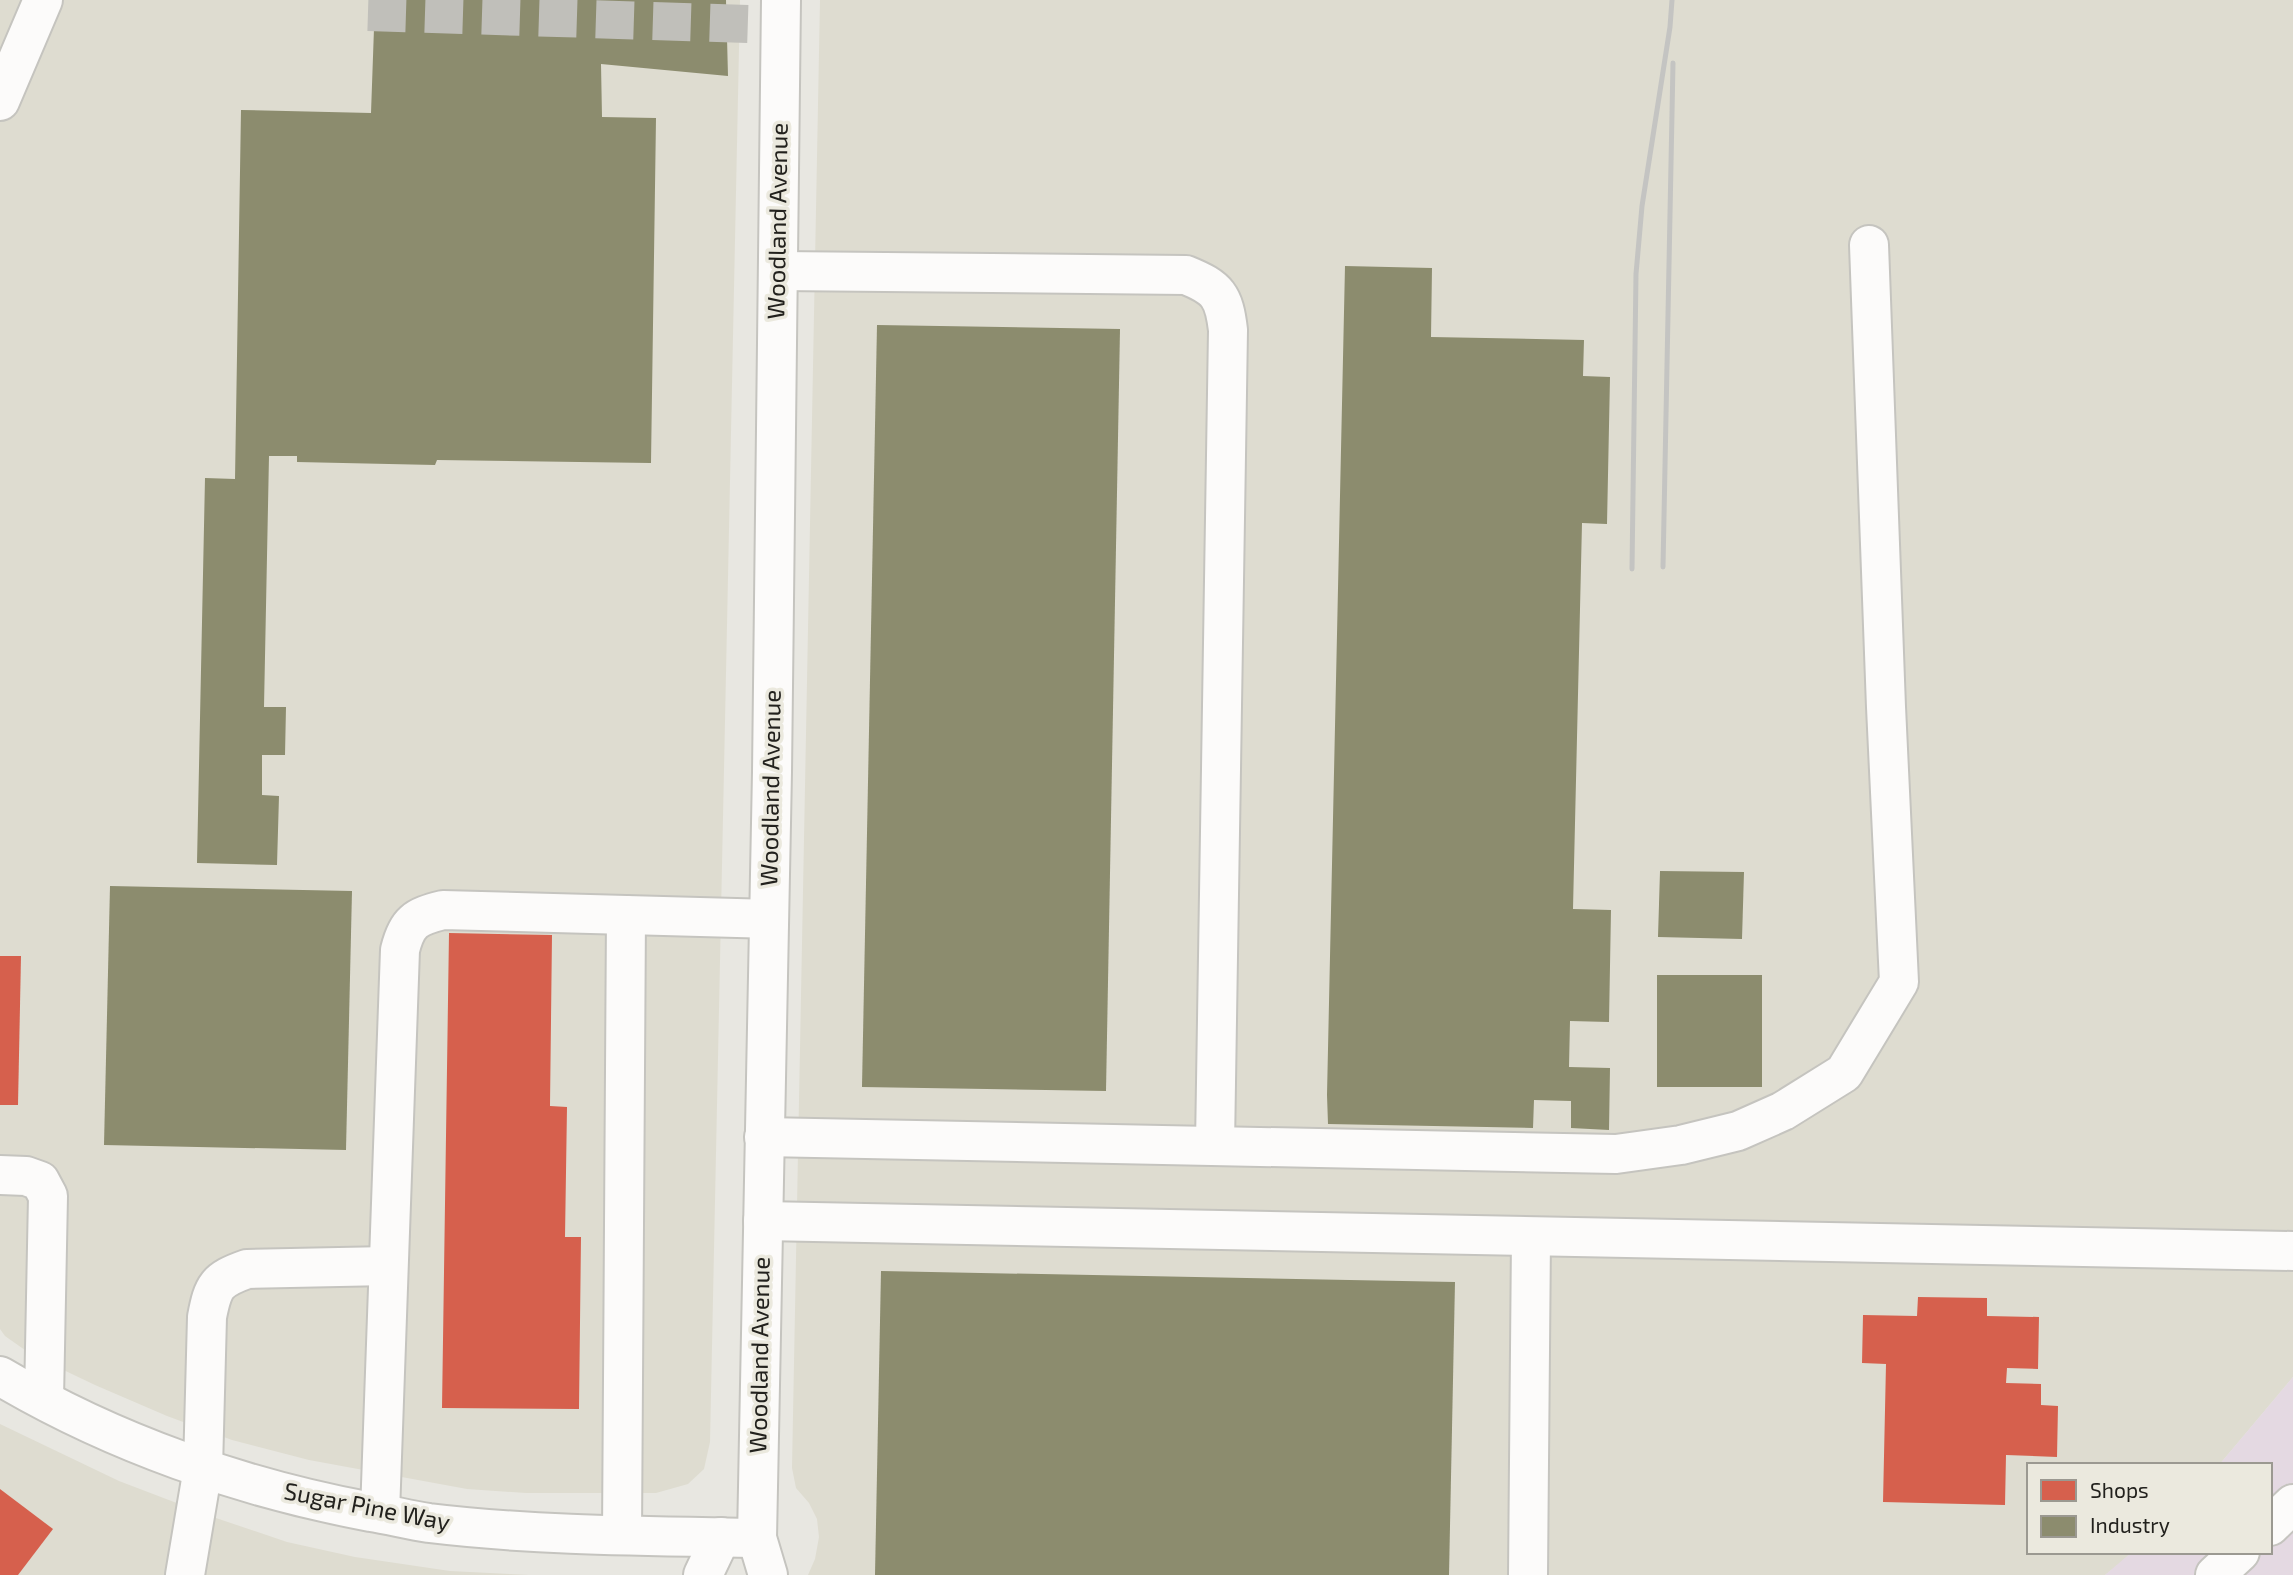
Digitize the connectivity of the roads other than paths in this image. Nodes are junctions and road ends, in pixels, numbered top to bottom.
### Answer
1 (43, 0) edge
2 (781, 0) edge
3 (0, 101) edge
4 (1869, 245) dead end
5 (778, 271) junction
6 (626, 915) junction
7 (769, 919) junction
8 (764, 1136) junction
9 (1214, 1145) junction
10 (0, 1175) edge
11 (763, 1221) junction
12 (1531, 1237) junction
13 (2293, 1251) edge
14 (388, 1266) junction
15 (0, 1376) edge
16 (44, 1399) junction
17 (203, 1468) junction
18 (2293, 1504) edge
19 (380, 1513) junction
20 (2272, 1524) edge
21 (622, 1535) junction
22 (739, 1538) junction
23 (2238, 1554) edge
24 (185, 1575) edge
25 (703, 1575) edge
26 (768, 1575) edge
27 (1528, 1575) edge
28 (2215, 1575) edge

1 - 3 street
2 - 5 street, Woodland Avenue
4 - 9 street
5 - 7 street, Woodland Avenue
5 - 9 street
6 - 7 street
6 - 14 street
6 - 21 street
7 - 8 street, Woodland Avenue
8 - 9 street
8 - 11 street, Woodland Avenue
10 - 16 street
11 - 12 street
11 - 22 street, Woodland Avenue
12 - 13 street
12 - 27 street
14 - 17 street
14 - 19 street
15 - 16 street, Sugar Pine Way
16 - 17 street, Sugar Pine Way
17 - 19 street, Sugar Pine Way
17 - 24 street
18 - 20 street
19 - 21 street, Sugar Pine Way
21 - 22 street, Sugar Pine Way
22 - 25 street
22 - 26 street, Woodland Avenue
23 - 28 street

